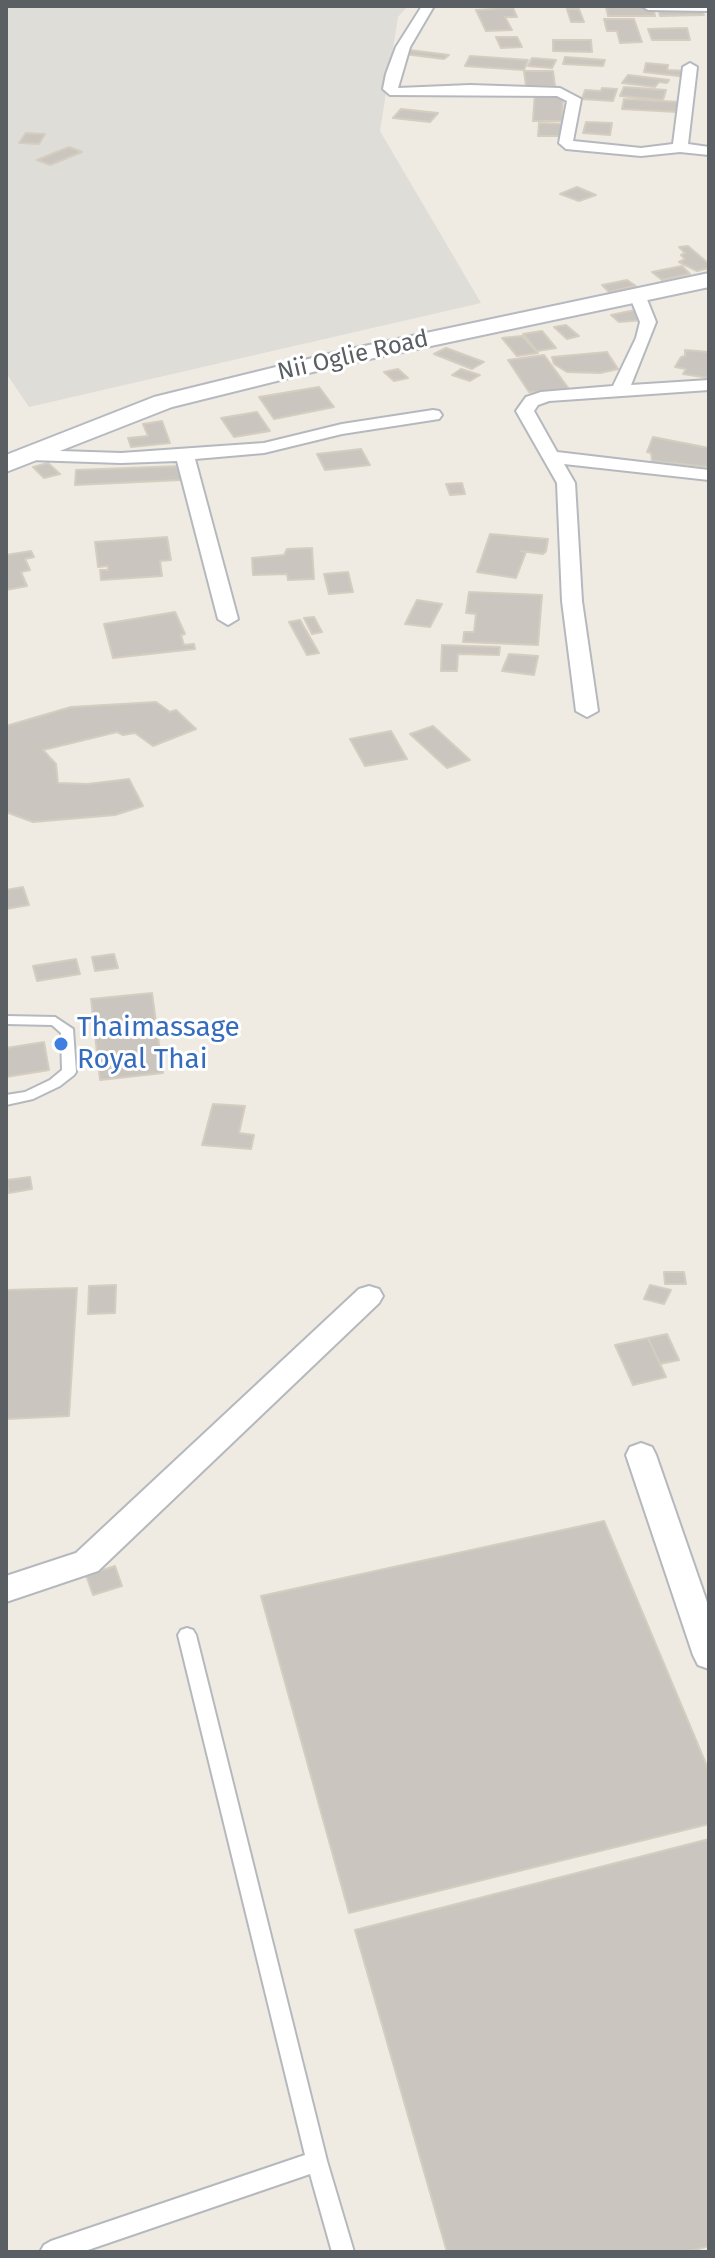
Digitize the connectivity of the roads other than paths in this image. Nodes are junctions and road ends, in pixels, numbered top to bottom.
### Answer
1 (428, 6) edge
2 (648, 6) edge
3 (709, 7) edge
4 (690, 67) dead end
5 (680, 148) junction
6 (709, 151) edge
7 (709, 280) edge
8 (638, 297) junction
9 (709, 385) edge
10 (619, 392) junction
11 (433, 415) dead end
12 (30, 455) junction
13 (185, 455) junction
14 (552, 457) junction
15 (6, 464) edge
16 (709, 475) edge
17 (228, 619) dead end
18 (587, 711) dead end
19 (6, 1020) edge
20 (6, 1100) edge
21 (369, 1296) dead end
22 (641, 1455) dead end
23 (6, 1589) edge
24 (187, 1635) dead end
25 (709, 1655) edge
26 (317, 2161) junction
27 (51, 2252) edge
28 (343, 2252) edge

1 - 5 street
2 - 3 street
4 - 5 street
5 - 6 street
7 - 8 street, Nii Oglie Road
8 - 10 street
8 - 12 street, Nii Oglie Road
9 - 10 street
10 - 14 street
11 - 13 street
12 - 13 street
12 - 15 street, Nii Oglie Road
13 - 17 street
14 - 16 street
14 - 18 street
19 - 20 lane
21 - 23 street
22 - 25 street
24 - 26 lane
26 - 27 lane
26 - 28 lane

